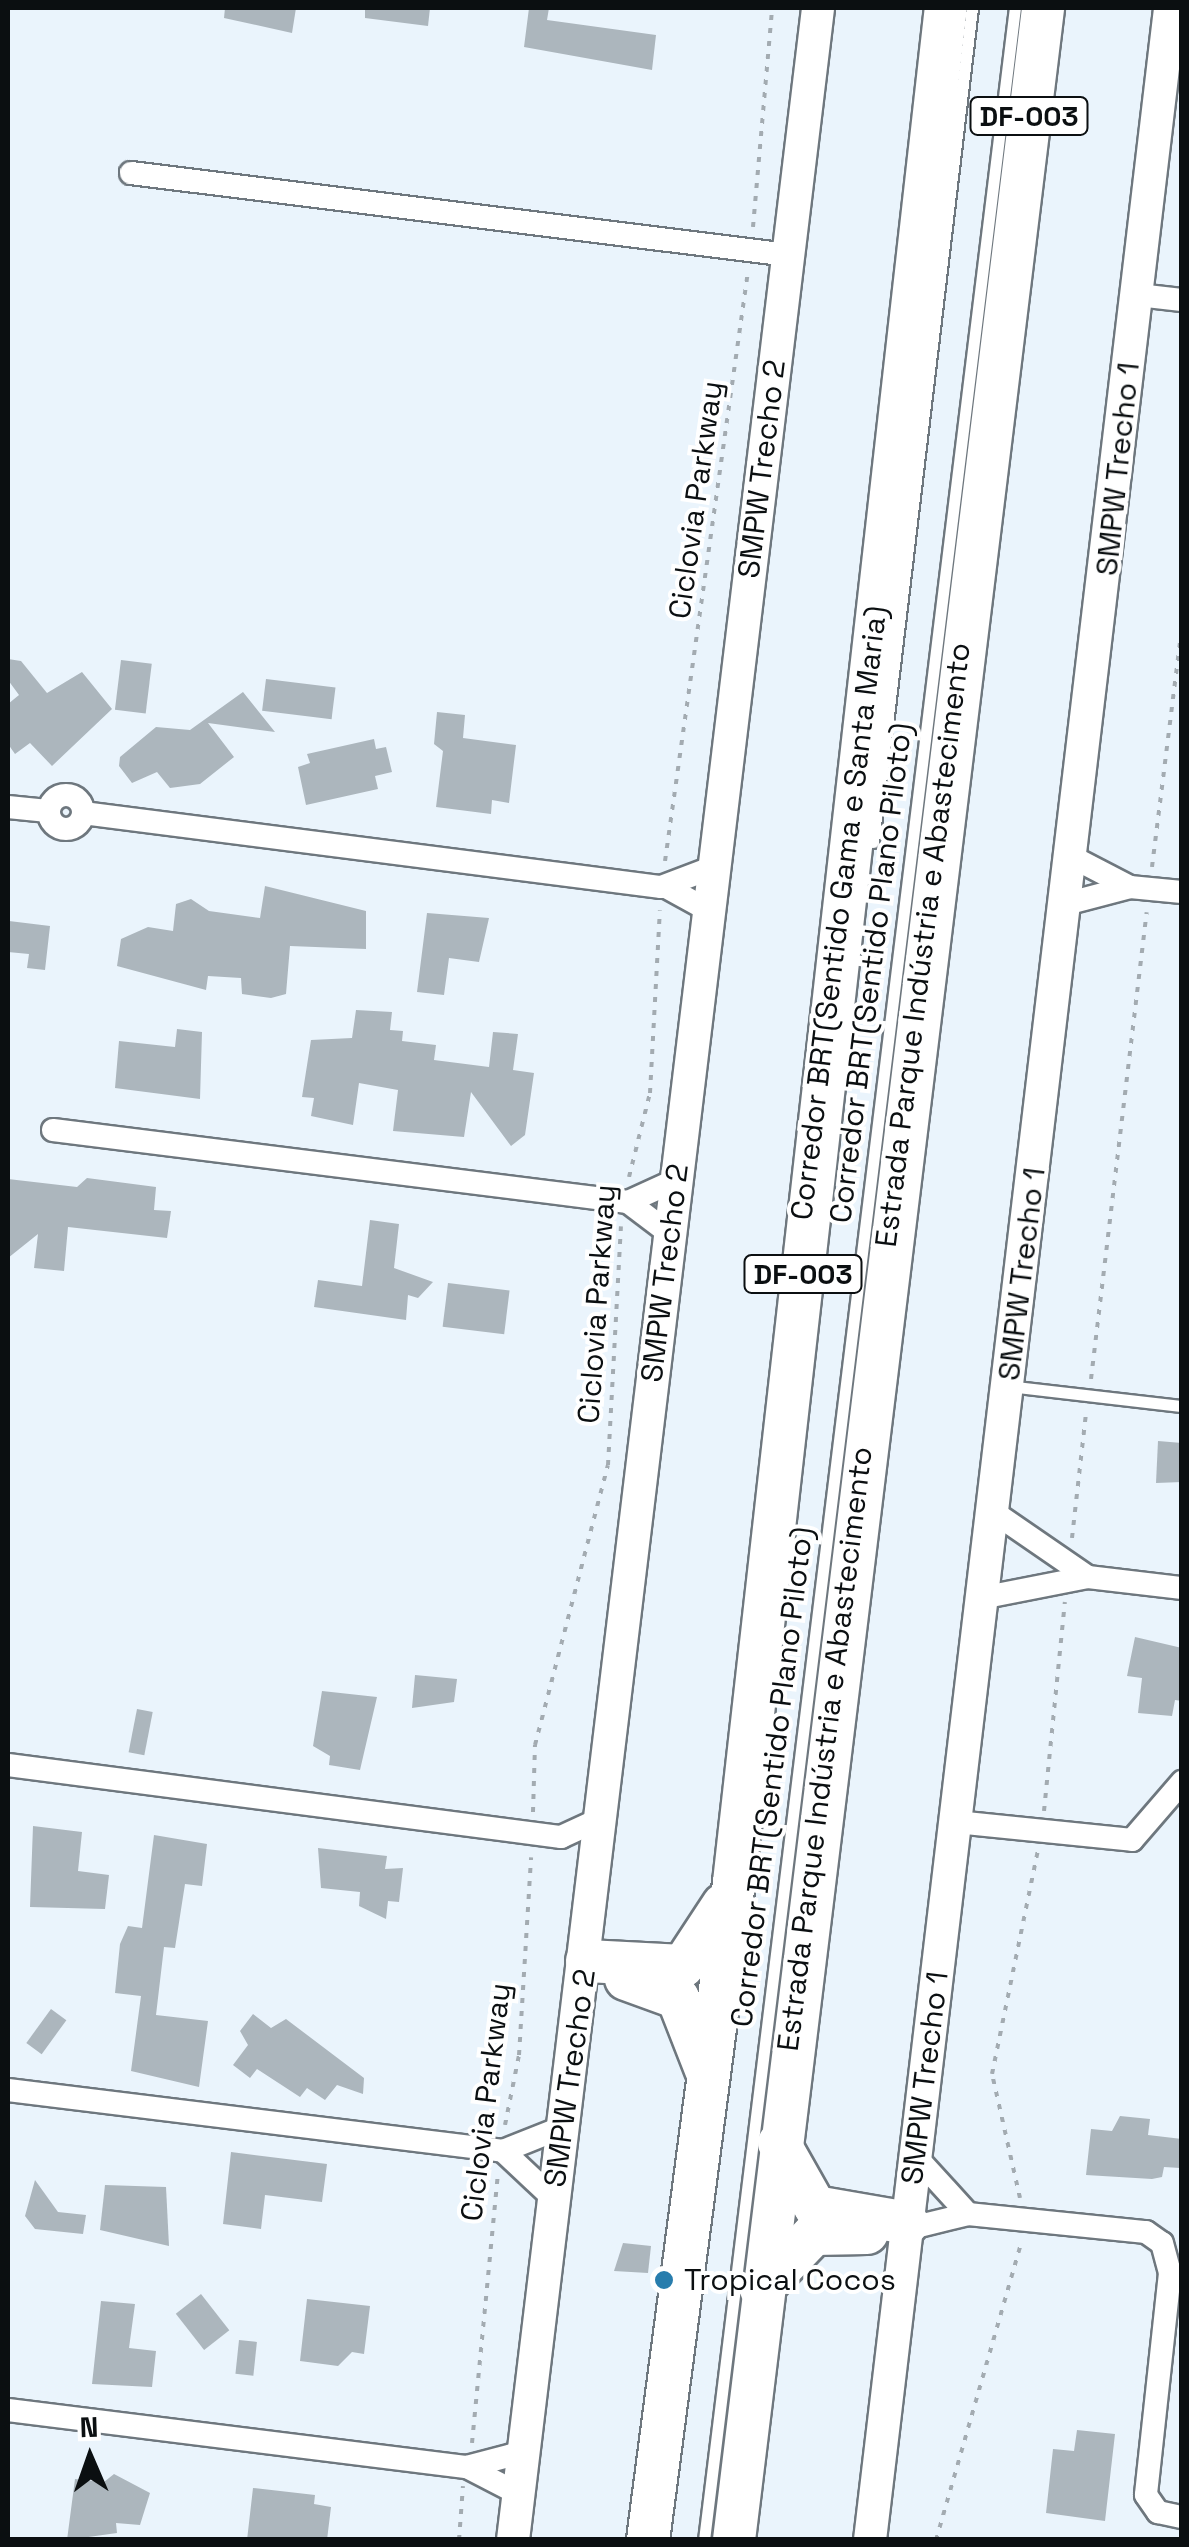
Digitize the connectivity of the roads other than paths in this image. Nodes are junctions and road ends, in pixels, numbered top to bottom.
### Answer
1 (818, 8) edge
2 (946, 8) edge
3 (972, 8) edge
4 (1015, 8) edge
5 (1043, 8) edge
6 (1174, 14) edge
7 (131, 173) dead end
8 (788, 255) junction
9 (1138, 295) junction
10 (1182, 300) edge
11 (8, 807) edge
12 (1074, 858) junction
13 (870, 866) dead end
14 (714, 867) junction
15 (664, 887) junction
16 (1130, 887) junction
17 (1182, 892) edge
18 (1069, 903) junction
19 (708, 910) junction
20 (53, 1130) dead end
21 (676, 1180) junction
22 (625, 1202) junction
23 (669, 1233) junction
24 (1008, 1386) junction
25 (1182, 1406) edge
26 (992, 1511) junction
27 (790, 1539) dead end
28 (1088, 1577) junction
29 (1182, 1588) edge
30 (981, 1598) junction
31 (8, 1765) edge
32 (1182, 1782) edge
33 (600, 1819) junction
34 (956, 1822) junction
35 (561, 1837) junction
36 (595, 1868) junction
37 (734, 1882) junction
38 (586, 1970) junction
39 (710, 2079) junction
40 (8, 2090) edge
41 (720, 2124) dead end
42 (563, 2127) junction
43 (778, 2141) junction
44 (502, 2151) junction
45 (916, 2157) junction
46 (553, 2198) junction
47 (968, 2214) junction
48 (907, 2230) junction
49 (1176, 2275) edge
50 (762, 2288) junction
51 (8, 2410) edge
52 (522, 2452) junction
53 (466, 2467) junction
54 (519, 2494) junction
55 (1182, 2518) edge
56 (513, 2540) edge
57 (648, 2540) edge
58 (704, 2540) edge
59 (734, 2540) edge
60 (870, 2540) edge

1 - 8 street, SMPW Trecho 2
2 - 37 highway, DF-003
3 - 13 lane, Corredor BRT(Sentido Gama e Santa Maria)
4 - 58 lane, Corredor BRT(Sentido Plano Piloto)
5 - 43 highway, Estrada Parque Indústria e Abastecimento / DF-003
6 - 9 street, SMPW Trecho 1
7 - 8 street
8 - 14 street, SMPW Trecho 2
9 - 10 street
9 - 12 street, SMPW Trecho 1
11 - 15 street
12 - 16 street
12 - 18 street, SMPW Trecho 1
14 - 15 street
14 - 19 street, SMPW Trecho 2
15 - 19 street
16 - 17 street
16 - 18 street
18 - 24 street, SMPW Trecho 1
19 - 21 street, SMPW Trecho 2
20 - 22 street
21 - 22 street
21 - 23 street, SMPW Trecho 2
22 - 23 street
23 - 33 street, SMPW Trecho 2
24 - 25 lane
24 - 26 street, SMPW Trecho 1
26 - 28 street
26 - 30 street, SMPW Trecho 1
27 - 41 lane
28 - 29 street
28 - 30 street
30 - 34 street, SMPW Trecho 1
31 - 35 street
32 - 34 street
33 - 35 street
33 - 36 street, SMPW Trecho 2
34 - 45 street, SMPW Trecho 1
35 - 36 street
36 - 38 street, SMPW Trecho 2
37 - 38 highway
37 - 39 highway, DF-003
38 - 39 highway
38 - 42 street, SMPW Trecho 2
39 - 57 highway, DF-003
40 - 44 street
42 - 44 street
42 - 46 street, SMPW Trecho 2
43 - 48 highway
43 - 50 highway, Estrada Parque Indústria e Abastecimento / DF-003
44 - 46 street
45 - 47 street
45 - 48 street, SMPW Trecho 1
46 - 52 street, SMPW Trecho 2
47 - 48 street
47 - 49 street
48 - 50 highway
48 - 60 street, SMPW Trecho 1
49 - 55 street
50 - 59 highway, Estrada Parque Indústria e Abastecimento / DF-003
51 - 53 street
52 - 53 street
52 - 54 street, SMPW Trecho 2
53 - 54 street
54 - 56 street, SMPW Trecho 2

